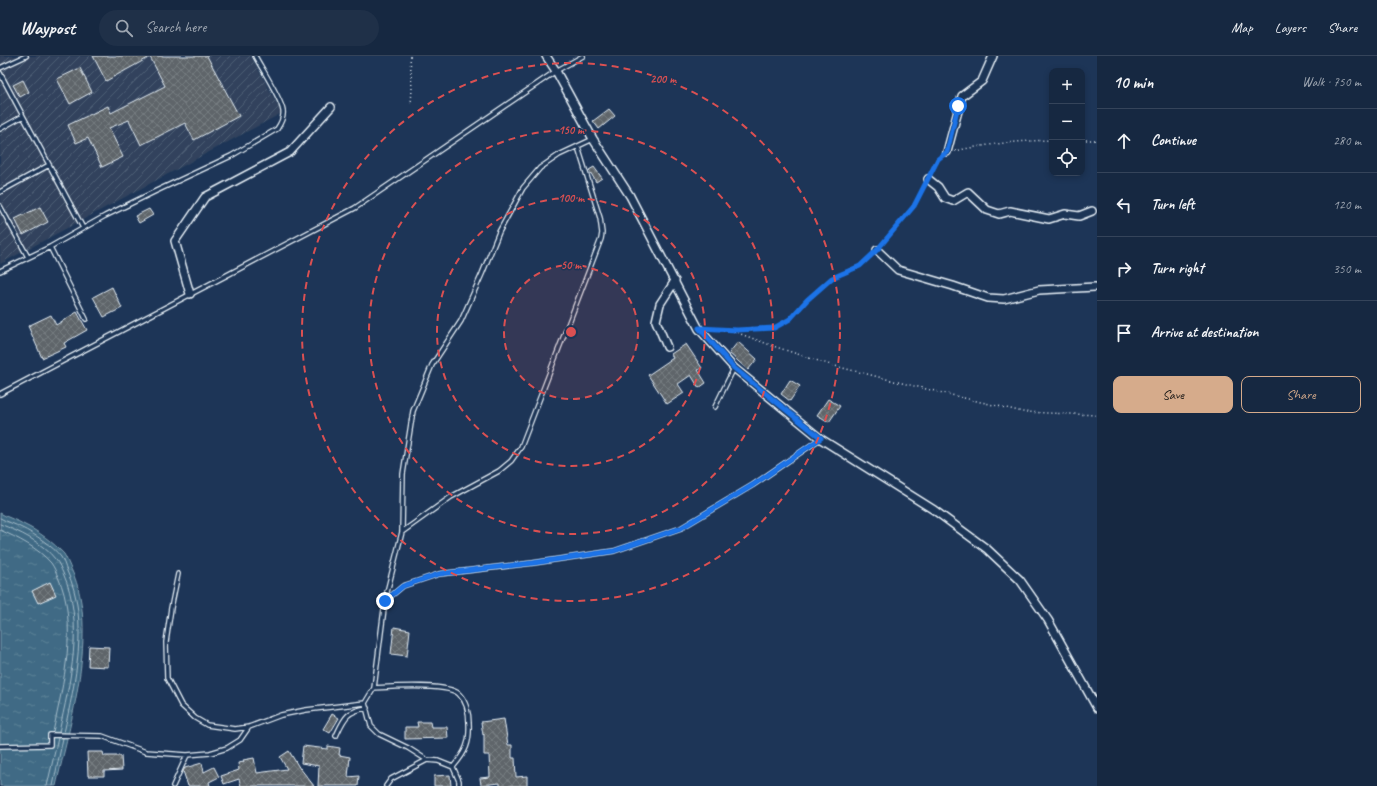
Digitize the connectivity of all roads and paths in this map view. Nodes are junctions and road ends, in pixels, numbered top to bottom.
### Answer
1 (26, 56) edge
2 (255, 56) edge
3 (410, 56) edge
4 (546, 56) edge
5 (583, 56) edge
6 (993, 56) edge
7 (0, 68) edge
8 (556, 71) junction
9 (0, 73) edge
10 (411, 104) dead end
11 (330, 107) dead end
12 (23, 116) junction
13 (0, 129) edge
14 (593, 139) junction
15 (1049, 140) edge
16 (1085, 140) edge
17 (1097, 140) edge
18 (578, 147) junction
19 (947, 152) junction
20 (49, 165) junction
21 (928, 179) junction
22 (0, 192) edge
23 (0, 206) edge
24 (1092, 211) dead end
25 (83, 228) junction
26 (50, 247) junction
27 (877, 250) junction
28 (28, 256) junction
29 (0, 271) edge
30 (675, 281) junction
31 (1095, 286) dead end
32 (190, 294) junction
33 (86, 320) dead end
34 (699, 328) junction
35 (728, 330) junction
36 (667, 347) dead end
37 (734, 368) junction
38 (0, 394) edge
39 (715, 407) dead end
40 (1097, 415) edge
41 (821, 438) junction
42 (402, 532) junction
43 (178, 574) dead end
44 (385, 601) junction
45 (374, 688) junction
46 (365, 703) junction
47 (367, 708) junction
48 (1097, 708) edge
49 (250, 728) junction
50 (336, 736) dead end
51 (0, 746) edge
52 (187, 756) junction
53 (427, 760) junction
54 (453, 767) junction
55 (173, 786) edge
56 (386, 786) edge
57 (459, 786) edge

1 - 7 lane
2 - 25 lane
3 - 10 path
4 - 8 street
5 - 8 lane
6 - 19 street
8 - 14 street
8 - 32 lane
9 - 12 lane
11 - 32 street
12 - 13 lane
12 - 20 lane
14 - 18 lane
14 - 30 street
15 - 19 path
16 - 17 path
18 - 42 lane
18 - 42 lane
19 - 21 path
20 - 22 lane
20 - 25 lane
21 - 24 street
21 - 27 path
23 - 28 lane
25 - 26 lane
26 - 28 lane
26 - 33 lane
27 - 31 street
27 - 35 path
28 - 29 lane
30 - 34 street
30 - 36 street
32 - 38 lane
34 - 35 path
34 - 37 street
35 - 40 path
37 - 39 lane
37 - 41 street
41 - 44 lane
41 - 48 street
42 - 44 lane
43 - 49 lane
44 - 45 lane
45 - 46 lane
45 - 54 lane
46 - 47 lane
46 - 49 lane
47 - 50 lane
47 - 53 lane
49 - 52 lane
51 - 52 lane
52 - 55 lane
53 - 54 lane
53 - 56 lane
54 - 57 lane

